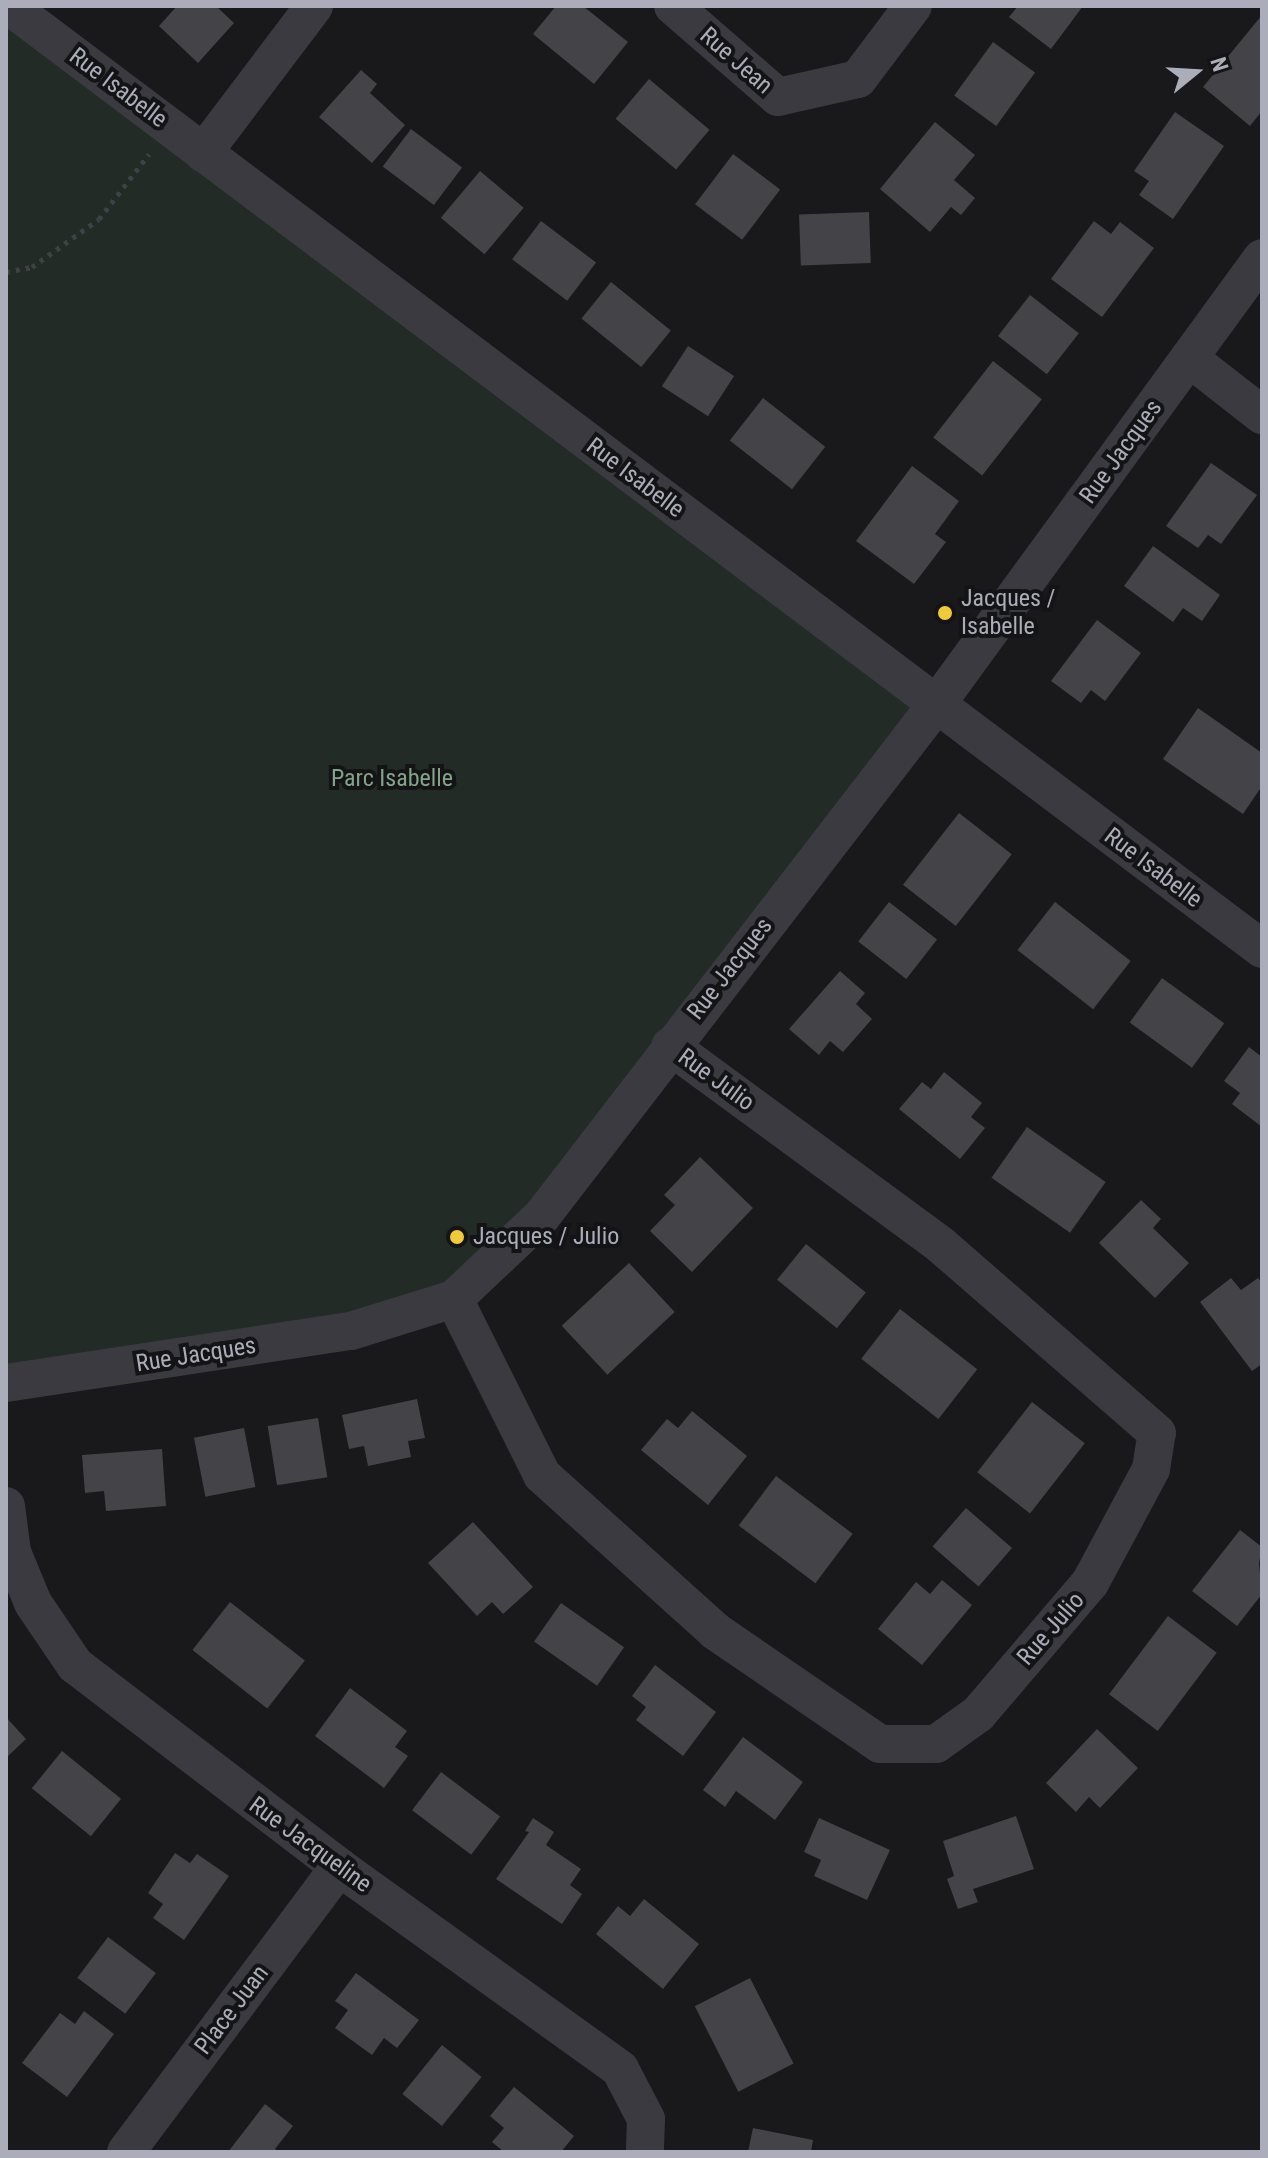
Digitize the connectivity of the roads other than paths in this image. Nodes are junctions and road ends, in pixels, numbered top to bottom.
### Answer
1 (9, 6) edge
2 (314, 6) edge
3 (673, 6) edge
4 (913, 6) edge
5 (203, 153) junction
6 (1262, 258) edge
7 (1189, 358) junction
8 (1262, 415) edge
9 (936, 705) junction
10 (1262, 949) edge
11 (670, 1046) junction
12 (454, 1299) junction
13 (6, 1383) edge
14 (6, 1506) edge
15 (339, 1867) junction
16 (126, 2152) edge
17 (645, 2152) edge

1 - 5 street, Rue Isabelle
2 - 5 street
3 - 4 street, Rue Jean
5 - 9 street, Rue Isabelle
6 - 7 street, Rue Jacques
7 - 8 street
7 - 9 street, Rue Jacques
9 - 10 street, Rue Isabelle
9 - 11 street, Rue Jacques
11 - 12 street, Rue Jacques
11 - 12 street, Rue Julio
12 - 13 street, Rue Jacques
14 - 15 street, Rue Jacqueline
15 - 16 street, Place Juan
15 - 17 street, Rue Jacqueline

